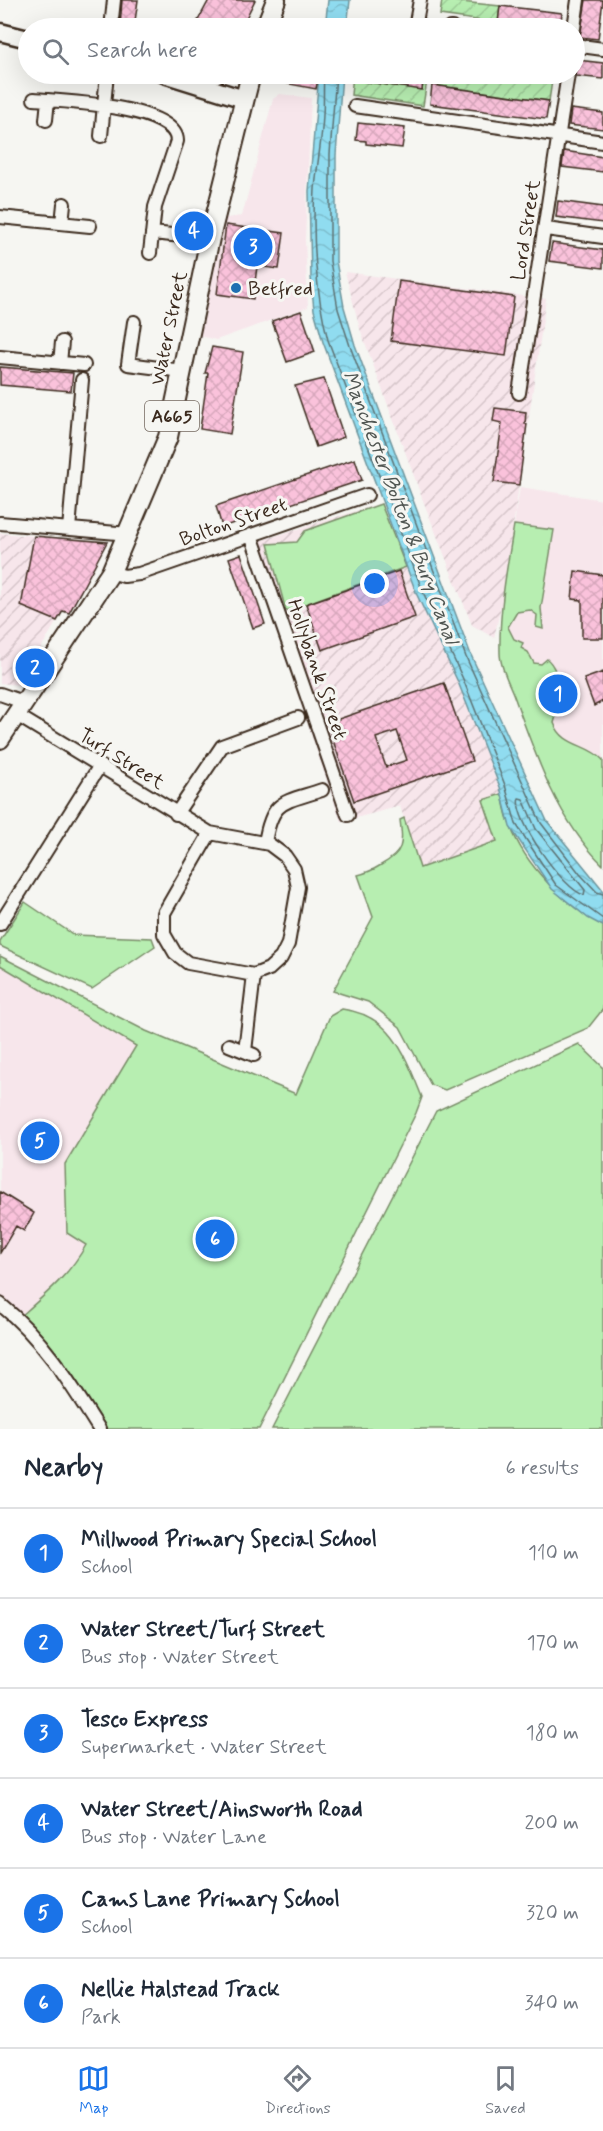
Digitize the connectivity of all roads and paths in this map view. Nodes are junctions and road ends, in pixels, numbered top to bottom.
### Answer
1 (114, 0) edge
2 (276, 0) edge
3 (420, 0) edge
4 (578, 0) edge
5 (112, 18) edge
6 (270, 18) edge
7 (417, 18) edge
8 (575, 18) edge
9 (0, 32) edge
10 (18, 36) edge
11 (585, 47) edge
12 (603, 49) edge
13 (106, 84) edge
14 (201, 84) edge
15 (248, 84) edge
16 (567, 84) edge
17 (34, 99) dead end
18 (244, 99) junction
19 (48, 100) junction
20 (104, 105) junction
21 (355, 106) dead end
22 (46, 120) dead end
23 (559, 135) junction
24 (100, 136) dead end
25 (603, 142) edge
26 (64, 204) dead end
27 (0, 217) edge
28 (62, 223) junction
29 (90, 226) dead end
30 (546, 229) junction
31 (152, 233) junction
32 (182, 236) dead end
33 (603, 237) edge
34 (150, 253) dead end
35 (134, 322) dead end
36 (62, 342) dead end
37 (0, 357) edge
38 (60, 363) junction
39 (84, 365) dead end
40 (182, 371) junction
41 (82, 380) dead end
42 (519, 393) dead end
43 (367, 495) dead end
44 (0, 523) edge
45 (69, 529) junction
46 (129, 534) junction
47 (251, 535) junction
48 (111, 572) junction
49 (0, 694) edge
50 (19, 708) junction
51 (298, 718) dead end
52 (0, 739) edge
53 (99, 767) junction
54 (322, 790) dead end
55 (176, 814) junction
56 (348, 815) dead end
57 (210, 833) junction
58 (265, 843) junction
59 (0, 924) edge
60 (254, 975) junction
61 (229, 1045) dead end
62 (0, 1304) edge
63 (99, 1429) edge

1 - 5 street
2 - 6 main road
3 - 7 street
4 - 8 street
9 - 10 main road
11 - 12 street
13 - 20 street
14 - 18 main road
15 - 18 main road, Water Street / A665
16 - 23 street, Lord Street
17 - 19 street
18 - 40 main road, Water Street / A665
19 - 20 street
19 - 22 street
20 - 24 street
20 - 31 street
21 - 23 street
23 - 25 street
23 - 30 street, Lord Street
26 - 28 street
27 - 28 street
28 - 29 street
30 - 33 street
30 - 42 street, Lord Street
31 - 32 street
31 - 34 street
35 - 40 street
36 - 38 street
37 - 38 street
38 - 39 street
40 - 46 main road, Water Street / A665
41 - 45 street
43 - 47 street, Bolton Street
44 - 45 street
45 - 46 street
46 - 48 main road, Water Street / A665
47 - 48 street, Bolton Street
47 - 56 street, Hollybank Street
48 - 50 main road, Water Street / A665
49 - 50 street, Turf Street
50 - 52 main road, A665
50 - 53 street, Turf Street
51 - 55 street
53 - 55 street, Turf Street
53 - 59 street
54 - 58 street
55 - 57 street, Turf Street
57 - 58 street
57 - 60 street
58 - 60 street
60 - 61 street
62 - 63 street

